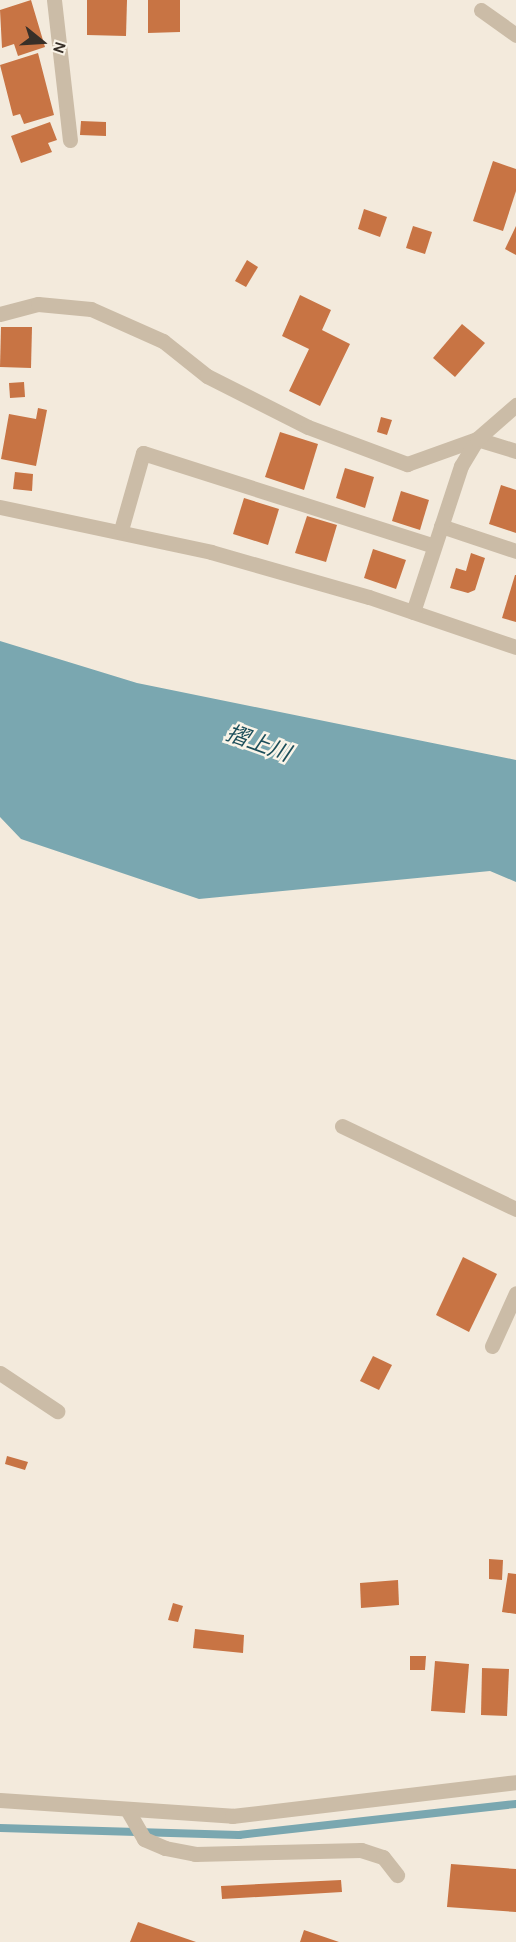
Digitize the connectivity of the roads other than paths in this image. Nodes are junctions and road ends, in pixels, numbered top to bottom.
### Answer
1 (54, 0) edge
2 (481, 10) dead end
3 (516, 35) edge
4 (70, 140) dead end
5 (0, 314) edge
6 (516, 405) edge
7 (477, 440) junction
8 (516, 452) edge
9 (0, 507) edge
10 (441, 525) junction
11 (121, 530) junction
12 (434, 546) junction
13 (516, 551) edge
14 (413, 612) junction
15 (516, 647) edge
16 (342, 1126) dead end
17 (516, 1209) edge
18 (516, 1293) edge
19 (492, 1346) dead end
20 (0, 1373) edge
21 (57, 1411) dead end
22 (516, 1782) edge
23 (0, 1800) edge
24 (130, 1815) junction
25 (397, 1875) dead end

1 - 4 street
2 - 3 street
5 - 7 street
6 - 7 street
7 - 8 street
7 - 10 street
9 - 11 street
10 - 12 street
10 - 13 street
11 - 12 street
11 - 14 street
12 - 14 street
14 - 15 street
16 - 17 street
18 - 19 street
20 - 21 street
22 - 24 street
23 - 24 street
24 - 25 street

